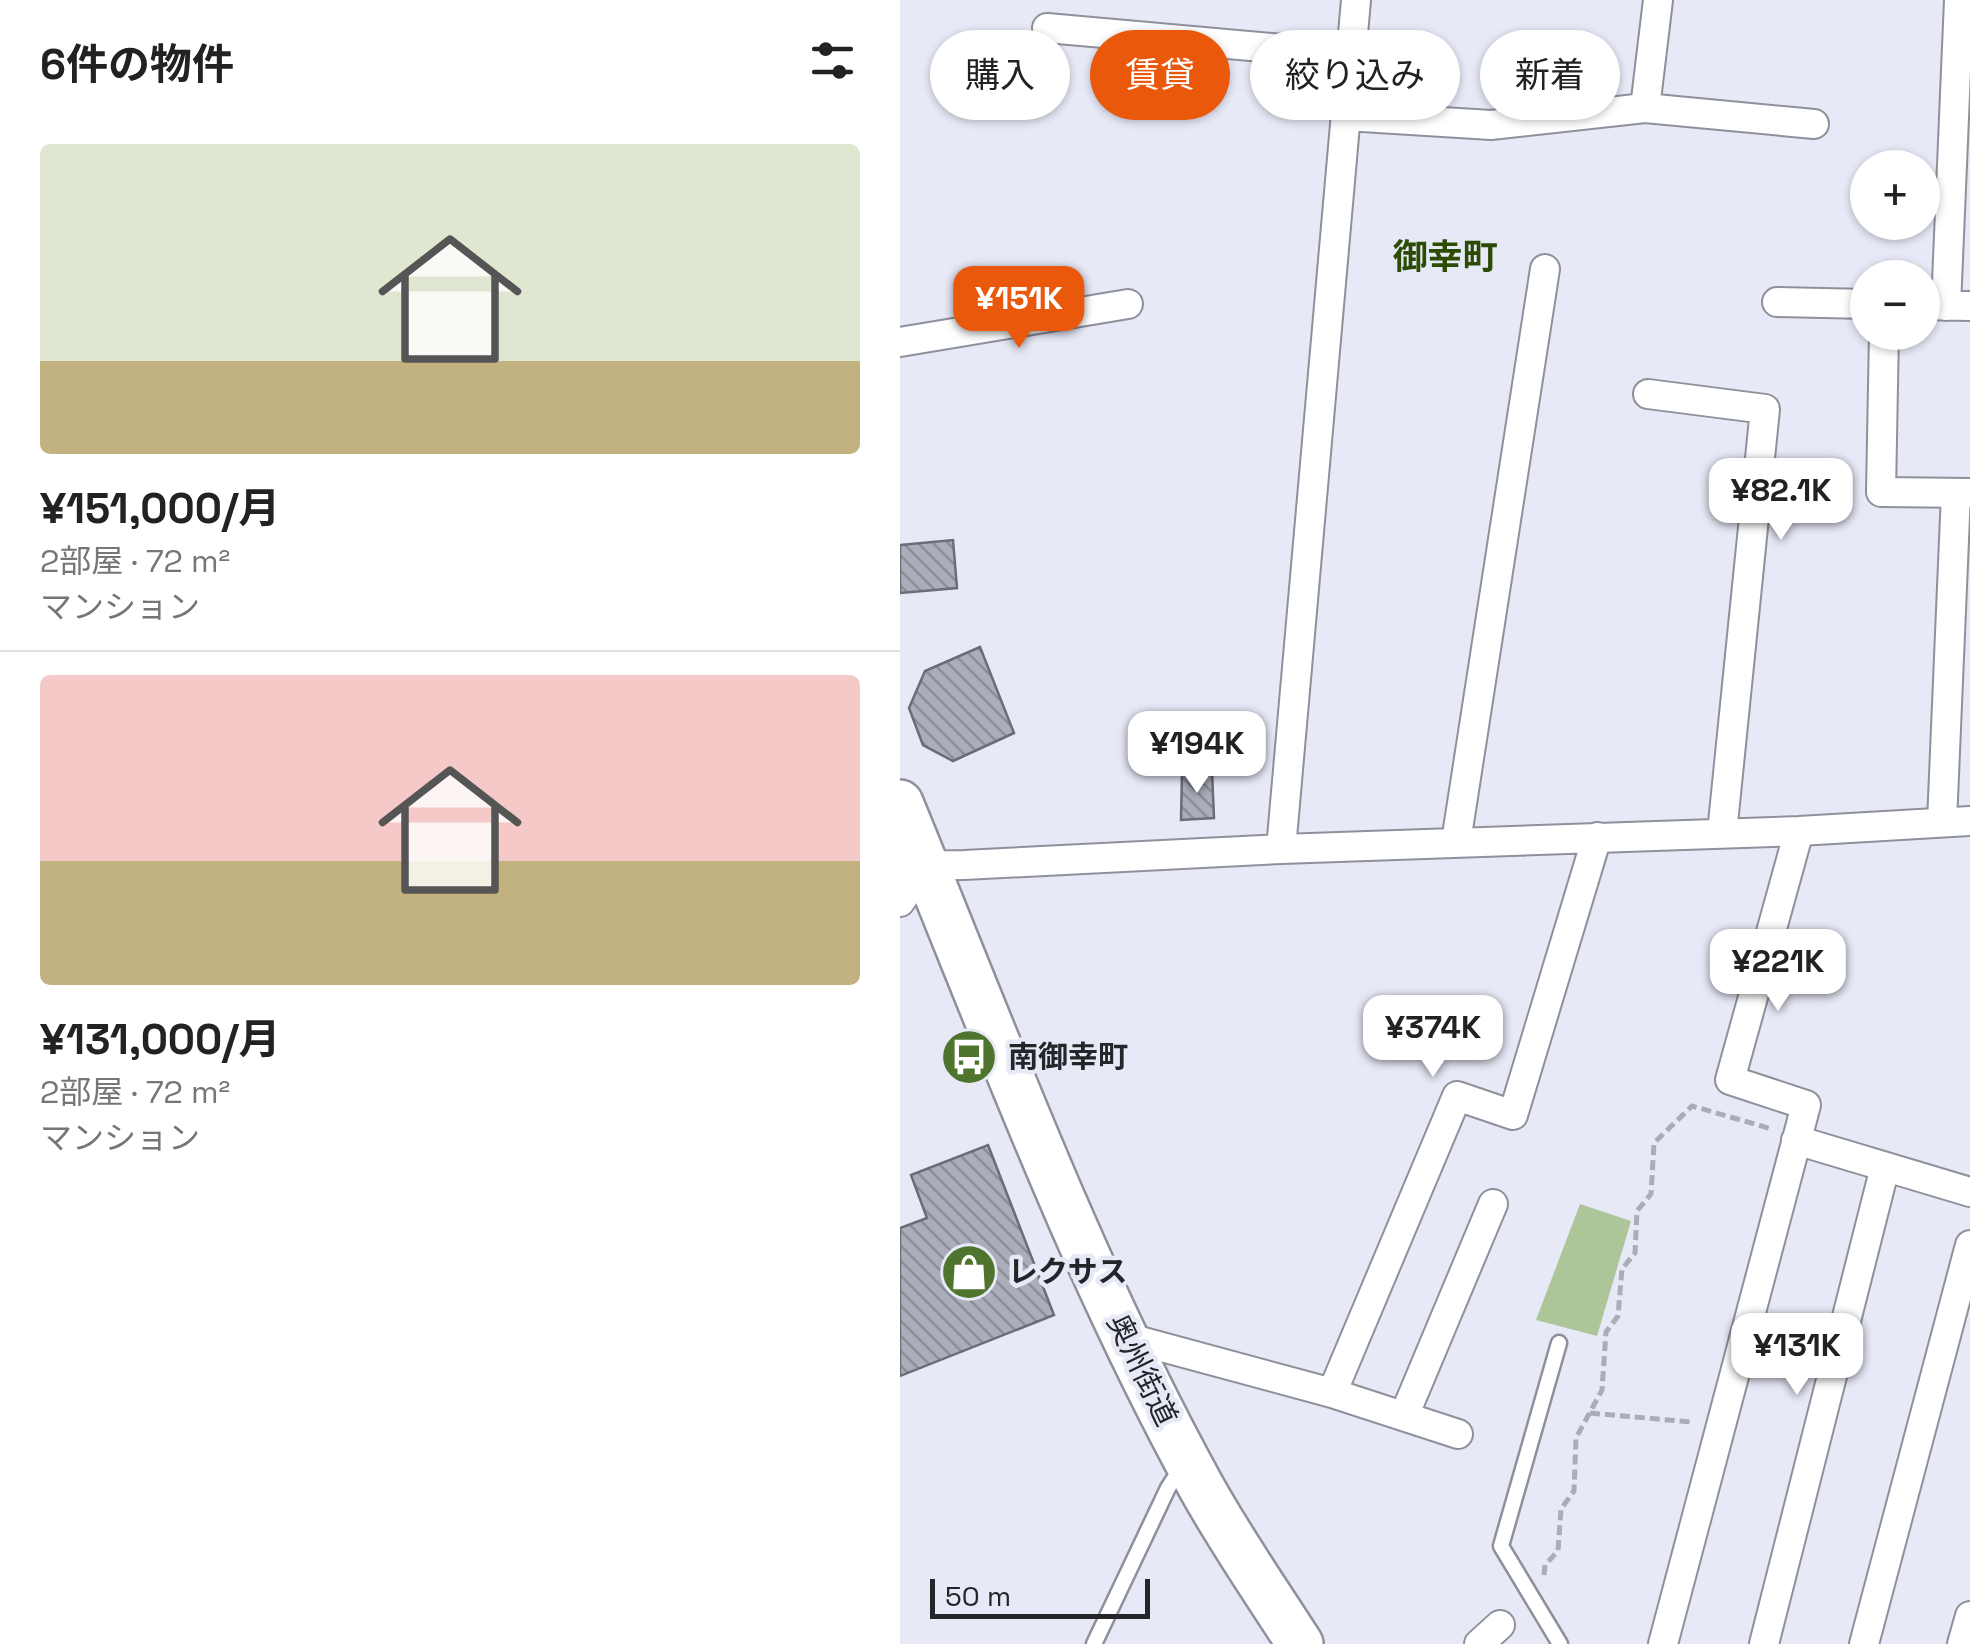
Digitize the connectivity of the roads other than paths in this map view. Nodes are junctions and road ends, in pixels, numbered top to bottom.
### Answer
1 (1356, 0) edge
2 (1658, 0) edge
3 (1959, 0) edge
4 (1047, 28) dead end
5 (1353, 30) edge
6 (1250, 46) edge
7 (1645, 108) junction
8 (1346, 120) edge
9 (1410, 120) edge
10 (1814, 124) dead end
11 (1545, 269) dead end
12 (1777, 302) dead end
13 (1128, 304) dead end
14 (1850, 304) edge
15 (1946, 306) edge
16 (900, 342) edge
17 (1884, 350) edge
18 (1648, 394) dead end
19 (1963, 493) edge
20 (900, 803) edge
21 (1956, 822) edge
22 (1799, 830) junction
23 (1722, 833) junction
24 (1597, 837) junction
25 (1456, 842) junction
26 (1281, 849) junction
27 (909, 878) edge
28 (1791, 1136) junction
29 (1885, 1167) junction
30 (1970, 1192) edge
31 (1493, 1204) dead end
32 (1970, 1244) edge
33 (1125, 1337) junction
34 (1559, 1343) dead end
35 (1332, 1392) junction
36 (1404, 1416) junction
37 (1458, 1434) dead end
38 (1186, 1459) junction
39 (1970, 1616) edge
40 (1094, 1644) edge
41 (1300, 1644) edge
42 (1560, 1644) edge
43 (1664, 1644) edge
44 (1764, 1644) edge
45 (1864, 1644) edge
46 (1962, 1644) edge

1 - 5 street
2 - 7 street
3 - 15 street
4 - 6 street
7 - 9 street
7 - 10 street
8 - 26 street
11 - 25 street
12 - 14 street
13 - 16 street
17 - 19 street
18 - 23 street
19 - 21 street
20 - 27 highway, 奥州街道
21 - 22 street
22 - 23 street
22 - 28 street
23 - 24 street
24 - 25 street
24 - 35 street
25 - 26 street
26 - 27 street
27 - 33 highway, 奥州街道
28 - 29 street
28 - 43 street
29 - 30 street
29 - 44 street
31 - 36 street
32 - 45 street
33 - 35 street
33 - 38 highway, 奥州街道
34 - 42 lane
35 - 36 street
36 - 37 street
38 - 40 lane
38 - 41 highway, 奥州街道
39 - 46 street

